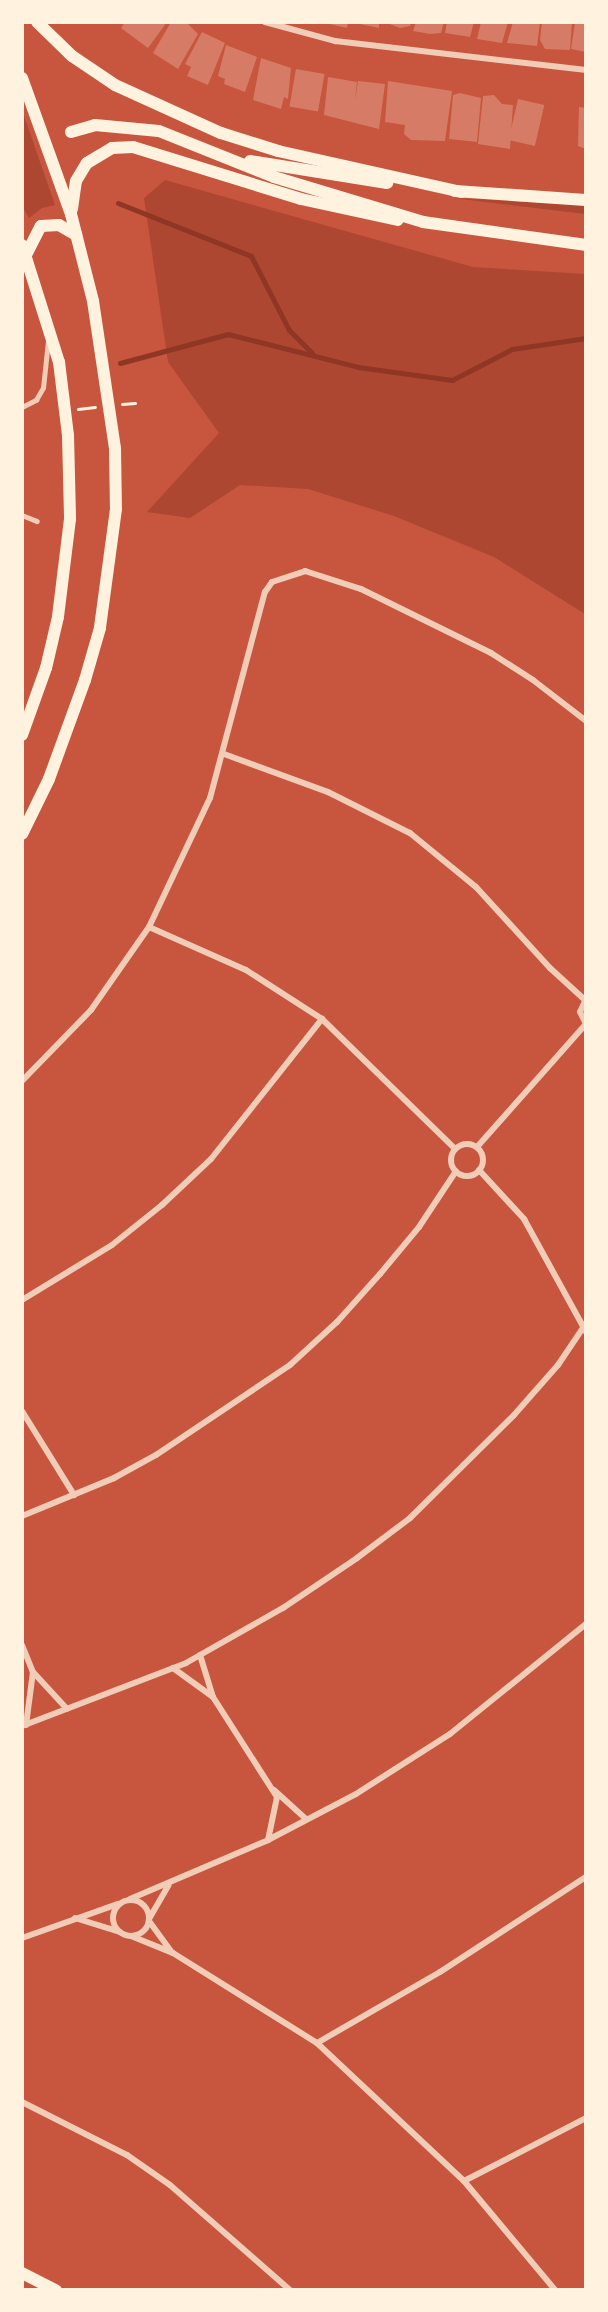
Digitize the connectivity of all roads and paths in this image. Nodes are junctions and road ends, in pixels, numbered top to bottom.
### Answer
1 (37, 22) edge
2 (265, 22) edge
3 (585, 70) edge
4 (22, 78) edge
5 (71, 132) dead end
6 (225, 156) junction
7 (460, 192) junction
8 (585, 200) edge
9 (71, 214) junction
10 (423, 222) junction
11 (76, 235) junction
12 (585, 245) edge
13 (24, 249) edge
14 (49, 327) junction
15 (135, 403) dead end
16 (114, 405) dead end
17 (103, 406) dead end
18 (22, 407) edge
19 (70, 410) dead end
20 (22, 516) edge
21 (37, 521) dead end
22 (27, 711) edge
23 (585, 721) edge
24 (22, 735) edge
25 (224, 754) junction
26 (22, 834) edge
27 (149, 927) junction
28 (585, 999) edge
29 (322, 1019) junction
30 (585, 1024) edge
31 (22, 1082) edge
32 (477, 1147) junction
33 (455, 1149) junction
34 (479, 1170) junction
35 (456, 1172) junction
36 (22, 1300) edge
37 (584, 1330) edge
38 (22, 1411) edge
39 (74, 1495) junction
40 (22, 1516) edge
41 (585, 1624) edge
42 (22, 1645) edge
43 (200, 1655) junction
44 (173, 1668) junction
45 (33, 1672) junction
46 (213, 1697) junction
47 (67, 1709) junction
48 (24, 1725) edge
49 (273, 1790) junction
50 (306, 1819) junction
51 (268, 1840) junction
52 (585, 1877) edge
53 (169, 1884) junction
54 (130, 1899) junction
55 (119, 1903) junction
56 (75, 1917) junction
57 (149, 1920) junction
58 (120, 1932) junction
59 (131, 1936) junction
60 (22, 1938) edge
61 (173, 1953) junction
62 (317, 2043) junction
63 (22, 2102) edge
64 (585, 2118) edge
65 (464, 2181) junction
66 (22, 2273) edge
67 (56, 2289) edge
68 (290, 2289) edge
69 (555, 2289) edge

1 - 7 main road
2 - 3 street
4 - 9 main road
5 - 6 main road
6 - 7 main road
6 - 10 main road
7 - 8 main road
9 - 10 main road
9 - 11 main road
10 - 12 main road
11 - 13 main road
11 - 26 main road
13 - 14 main road
14 - 18 lane
14 - 22 main road
15 - 16 path
17 - 19 path
20 - 21 lane
22 - 24 main road
23 - 25 street
25 - 27 street
25 - 28 street
27 - 29 street
27 - 31 street
28 - 30 street
29 - 33 street
29 - 36 street
30 - 32 street
32 - 33 street
32 - 34 street
33 - 35 street
34 - 35 street
34 - 37 street
35 - 39 street
37 - 43 street
38 - 39 street
39 - 40 street
41 - 50 street
42 - 45 street
43 - 44 street
43 - 46 street
44 - 46 street
44 - 47 street
45 - 47 street
45 - 48 street
46 - 49 street
47 - 48 street
49 - 50 street
49 - 51 street
50 - 51 street
51 - 53 street
52 - 62 street
53 - 54 street
53 - 57 street
54 - 55 street
54 - 57 street
55 - 56 street
55 - 58 street
56 - 58 street
56 - 60 street
57 - 59 street
57 - 61 street
58 - 59 street
59 - 61 street
61 - 62 street
62 - 65 street
63 - 68 street
64 - 65 street
65 - 69 street
66 - 67 main road

